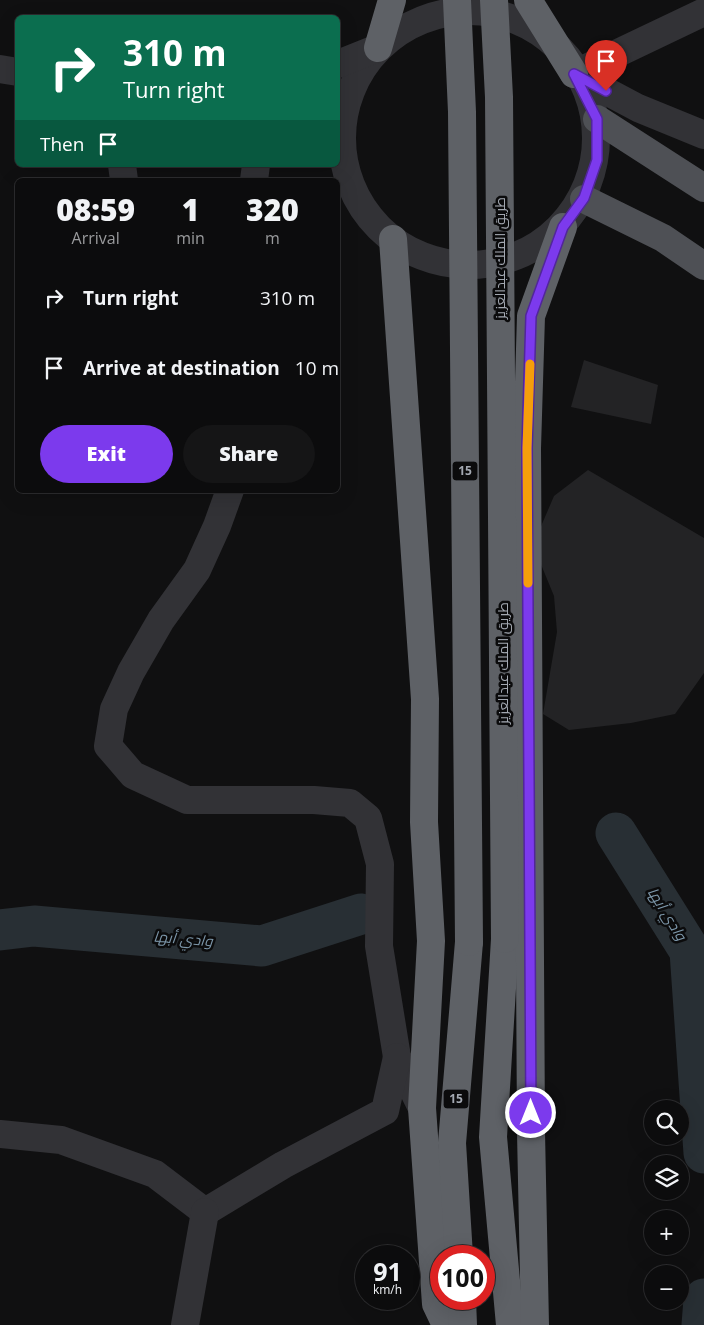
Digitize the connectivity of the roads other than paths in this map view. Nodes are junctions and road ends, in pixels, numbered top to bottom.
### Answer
1 (392, 0) edge
2 (457, 0) edge
3 (494, 0) edge
4 (528, 0) edge
5 (704, 12) edge
6 (378, 48) junction
7 (340, 63) edge
8 (0, 69) edge
9 (15, 72) edge
10 (574, 74) junction
11 (597, 119) junction
12 (704, 135) edge
13 (330, 167) edge
14 (339, 178) edge
15 (340, 180) edge
16 (704, 188) edge
17 (584, 198) junction
18 (367, 213) junction
19 (563, 227) junction
20 (393, 239) junction
21 (704, 266) edge
22 (229, 493) edge
23 (397, 1057) junction
24 (422, 1108) junction
25 (0, 1134) edge
26 (205, 1212) junction
27 (458, 1245) edge
28 (462, 1310) edge
29 (185, 1325) edge
30 (446, 1325) edge
31 (463, 1325) edge
32 (510, 1325) edge
33 (535, 1325) edge

1 - 6 highway
2 - 27 highway, 15, bridge
3 - 32 highway, طريق الملك عبدالعزيز, bridge
4 - 10 highway
5 - 10 street
6 - 7 street
6 - 10 street
6 - 18 street
8 - 9 street
10 - 11 street
10 - 12 street
11 - 16 main road
11 - 17 street
13 - 14 street
15 - 18 street
17 - 19 street
17 - 21 main road
18 - 20 street
19 - 20 street
19 - 33 highway
20 - 24 highway
22 - 23 street
23 - 24 street
23 - 26 street
24 - 30 highway
25 - 26 street
26 - 29 street
28 - 31 highway

